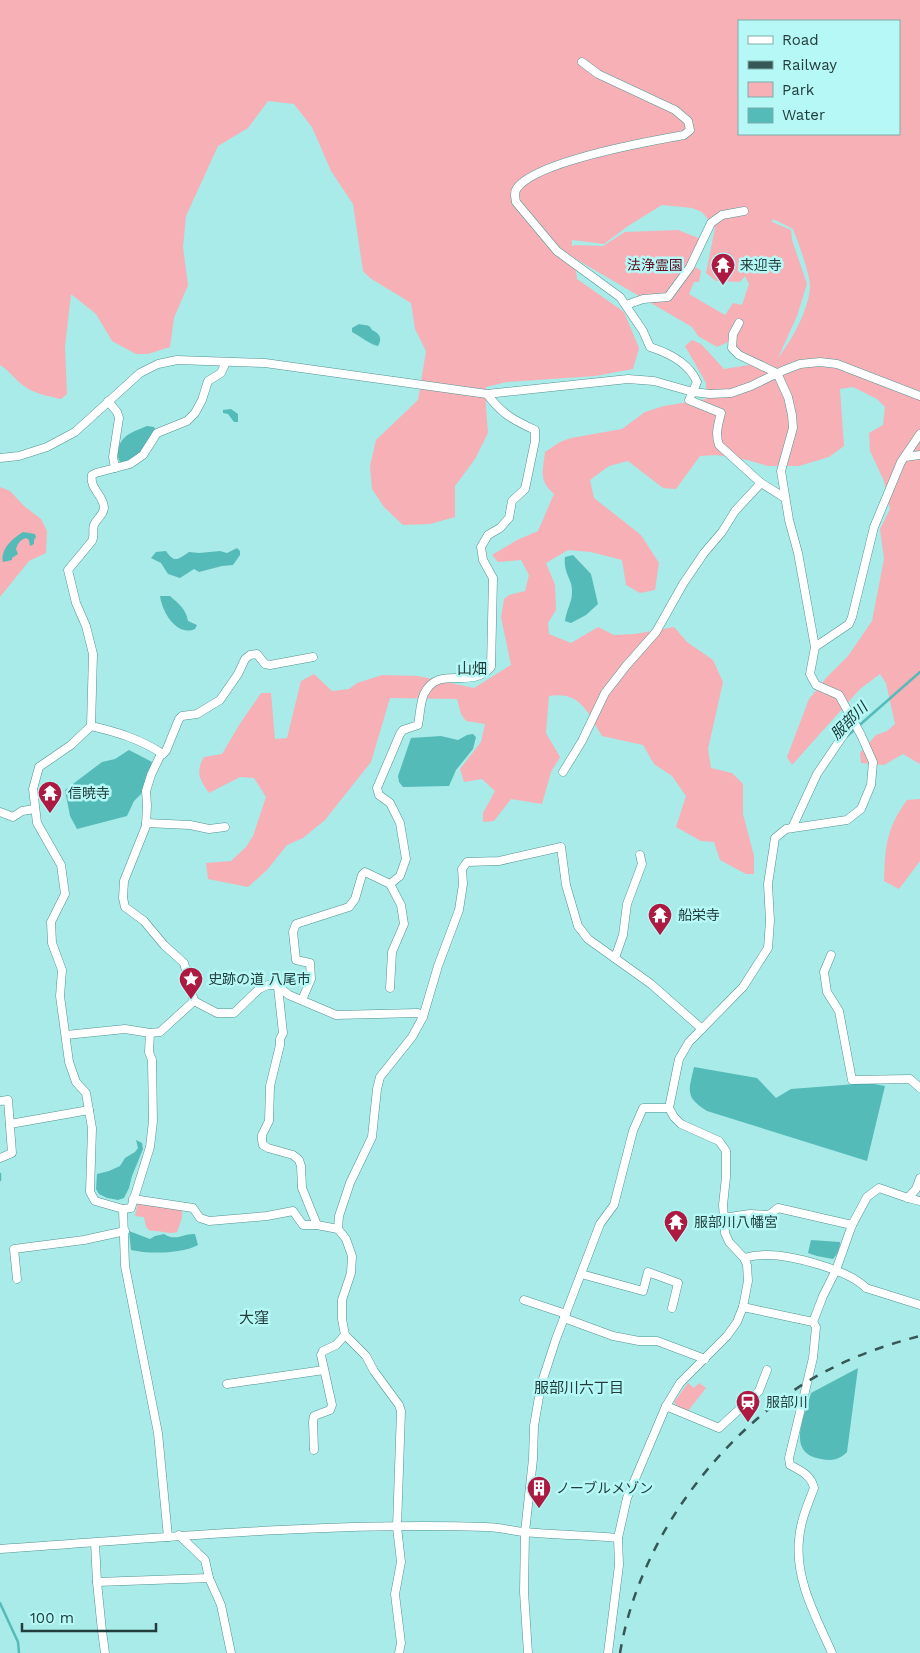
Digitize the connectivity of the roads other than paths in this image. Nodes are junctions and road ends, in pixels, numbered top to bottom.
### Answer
1 (582, 62) dead end
2 (744, 210) dead end
3 (626, 305) junction
4 (739, 323) dead end
5 (226, 362) junction
6 (777, 373) junction
7 (693, 392) junction
8 (487, 394) junction
9 (920, 396) edge
10 (108, 401) junction
11 (920, 434) edge
12 (920, 455) edge
13 (905, 457) junction
14 (0, 458) edge
15 (115, 468) junction
16 (761, 483) junction
17 (785, 498) junction
18 (815, 647) junction
19 (313, 657) dead end
20 (853, 721) junction
21 (91, 726) junction
22 (163, 754) junction
23 (563, 772) dead end
24 (35, 809) junction
25 (0, 812) edge
26 (146, 823) junction
27 (225, 827) dead end
28 (792, 828) junction
29 (640, 855) dead end
30 (390, 884) junction
31 (831, 955) dead end
32 (615, 958) junction
33 (278, 987) junction
34 (390, 988) dead end
35 (302, 1000) junction
36 (194, 1001) junction
37 (423, 1017) junction
38 (702, 1029) junction
39 (150, 1033) junction
40 (66, 1035) junction
41 (920, 1088) edge
42 (0, 1101) edge
43 (669, 1108) junction
44 (89, 1110) junction
45 (10, 1124) junction
46 (0, 1158) edge
47 (920, 1178) edge
48 (908, 1198) junction
49 (134, 1199) junction
50 (920, 1202) edge
51 (123, 1209) junction
52 (723, 1218) junction
53 (318, 1225) junction
54 (852, 1225) junction
55 (338, 1229) junction
56 (125, 1231) junction
57 (744, 1258) junction
58 (836, 1270) junction
59 (581, 1274) junction
60 (17, 1279) dead end
61 (524, 1300) dead end
62 (920, 1305) edge
63 (743, 1307) junction
64 (672, 1308) dead end
65 (565, 1316) junction
66 (813, 1322) junction
67 (345, 1335) junction
68 (705, 1359) junction
69 (324, 1370) junction
70 (767, 1370) dead end
71 (228, 1384) dead end
72 (666, 1406) junction
73 (314, 1450) dead end
74 (397, 1527) junction
75 (525, 1532) junction
76 (179, 1535) junction
77 (168, 1537) junction
78 (618, 1538) junction
79 (95, 1543) junction
80 (0, 1549) edge
81 (209, 1578) junction
82 (97, 1582) junction
83 (105, 1653) edge
84 (231, 1653) edge
85 (399, 1653) edge
86 (528, 1653) edge
87 (608, 1653) edge
88 (832, 1653) edge

1 - 3 street
2 - 3 street
3 - 7 street
4 - 6 street
5 - 8 street
5 - 10 street
5 - 15 street
6 - 7 street
6 - 9 street
6 - 17 street
7 - 8 street
7 - 16 street
8 - 30 street
10 - 14 street
10 - 15 street
11 - 13 street
12 - 13 street
13 - 18 street
15 - 21 street
16 - 17 street
16 - 23 street
17 - 18 street
18 - 20 street
19 - 22 street
20 - 28 street
20 - 28 street
21 - 22 street
21 - 24 street
22 - 26 street
24 - 25 street
24 - 40 street
26 - 27 street
26 - 36 street
28 - 38 street
29 - 32 street
30 - 34 street
30 - 35 street
31 - 41 street
32 - 37 street
32 - 38 street
33 - 35 street
33 - 36 street
33 - 53 street
35 - 37 street
36 - 39 street
37 - 55 street
38 - 43 street
39 - 40 street
39 - 49 street
40 - 44 street
42 - 45 street
43 - 52 street
43 - 59 street
44 - 45 street
44 - 51 street
45 - 46 street
47 - 48 street
48 - 50 street
48 - 54 street
49 - 51 street
49 - 53 street
51 - 56 street
52 - 54 street
52 - 57 street
53 - 55 street
54 - 58 street
55 - 67 street
56 - 60 street
56 - 77 street
57 - 58 street
57 - 63 street
58 - 62 street
58 - 66 street
59 - 64 street
59 - 65 street
61 - 65 street
63 - 66 street
63 - 68 street
65 - 68 street
65 - 75 street
66 - 88 street
67 - 69 street
67 - 74 street
68 - 72 street
69 - 71 street
69 - 73 street
70 - 72 street
72 - 78 street
74 - 75 street
74 - 76 street
74 - 85 street
75 - 78 street
75 - 86 street
76 - 77 street
76 - 81 street
77 - 79 street
78 - 87 street
79 - 80 street
79 - 82 street
81 - 82 street
81 - 84 street
82 - 83 street

